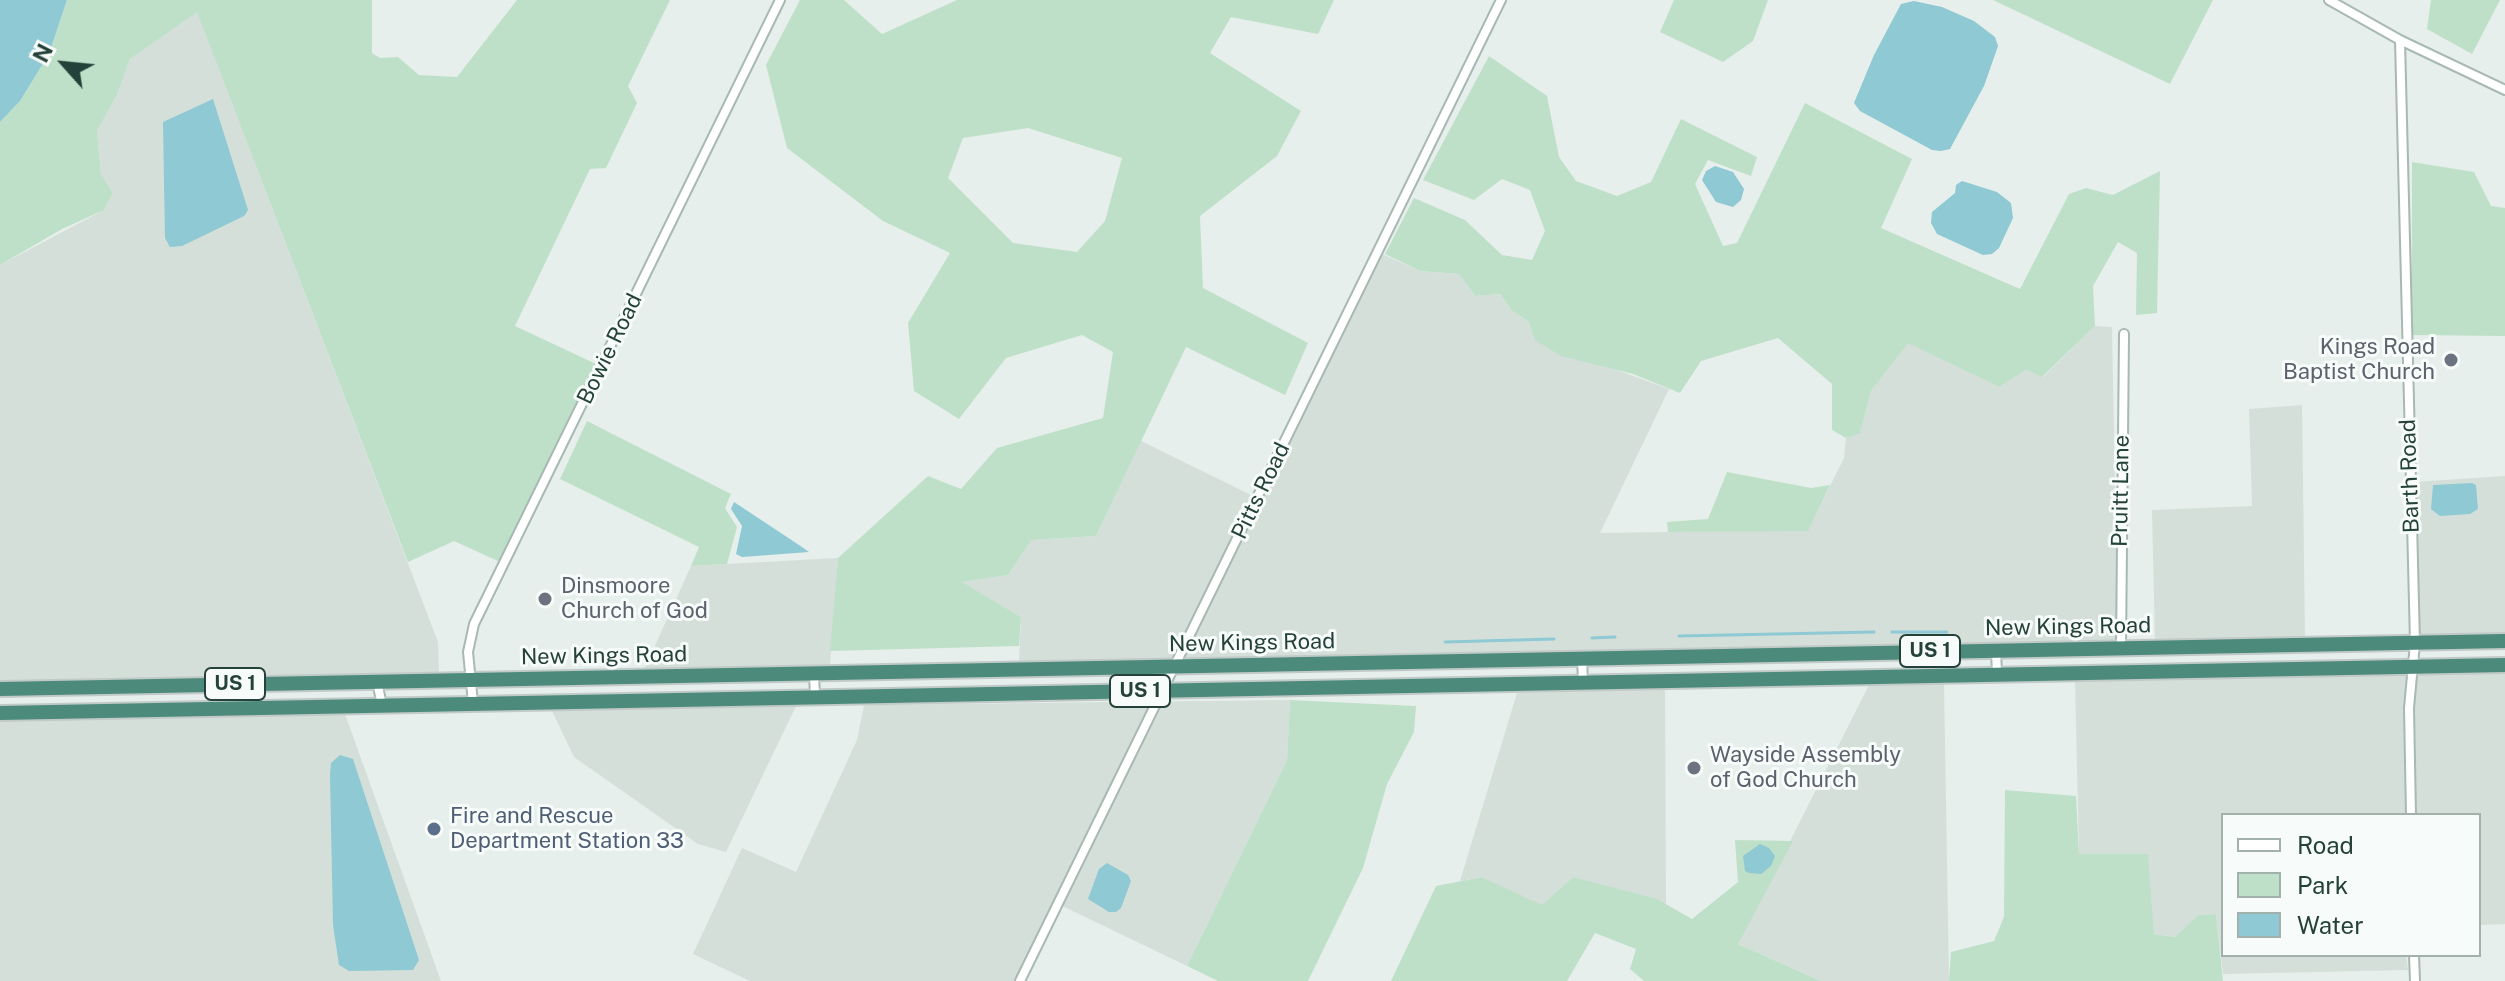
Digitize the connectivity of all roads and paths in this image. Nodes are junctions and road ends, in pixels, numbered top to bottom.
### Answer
1 (780, 0) edge
2 (1501, 0) edge
3 (2329, 0) edge
4 (2400, 40) junction
5 (2505, 90) edge
6 (2124, 334) dead end
7 (2505, 641) edge
8 (2415, 643) junction
9 (2121, 649) junction
10 (1996, 650) junction
11 (1582, 658) junction
12 (2505, 665) edge
13 (1176, 666) junction
14 (2410, 667) junction
15 (814, 673) junction
16 (1997, 674) junction
17 (471, 680) junction
18 (377, 682) junction
19 (1583, 682) junction
20 (0, 689) edge
21 (1163, 690) junction
22 (815, 697) junction
23 (473, 703) junction
24 (382, 705) junction
25 (0, 713) edge
26 (2411, 813) edge
27 (2414, 957) edge
28 (1021, 979) edge
29 (1032, 981) edge
30 (2415, 981) edge

1 - 17 street, Bowie Road
2 - 13 street, Pitts Road
3 - 4 street
4 - 5 street
4 - 8 street, Barth Road
6 - 9 street, Pruitt Lane
7 - 8 highway, New Kings Road / US 1
8 - 9 highway, New Kings Road / US 1
8 - 14 street, Barth Road
9 - 10 highway, New Kings Road / US 1
10 - 11 highway, New Kings Road / US 1
10 - 16 street
11 - 13 highway, New Kings Road / US 1
11 - 19 street
12 - 14 highway, New Kings Road / US 1
13 - 15 highway, New Kings Road / US 1
13 - 21 street, Pitts Road
14 - 16 highway, New Kings Road / US 1
14 - 26 street, Barth Road
15 - 17 highway, New Kings Road / US 1
15 - 22 street
16 - 19 highway, New Kings Road / US 1
17 - 18 highway, New Kings Road / US 1
17 - 23 street, Bowie Road
18 - 20 highway, New Kings Road / US 1
18 - 24 street
19 - 21 highway, New Kings Road / US 1
21 - 22 highway, New Kings Road / US 1
21 - 28 street, Pitts Road
22 - 23 highway, New Kings Road / US 1
23 - 24 highway, New Kings Road / US 1
24 - 25 highway, New Kings Road / US 1
27 - 30 street
28 - 29 street

